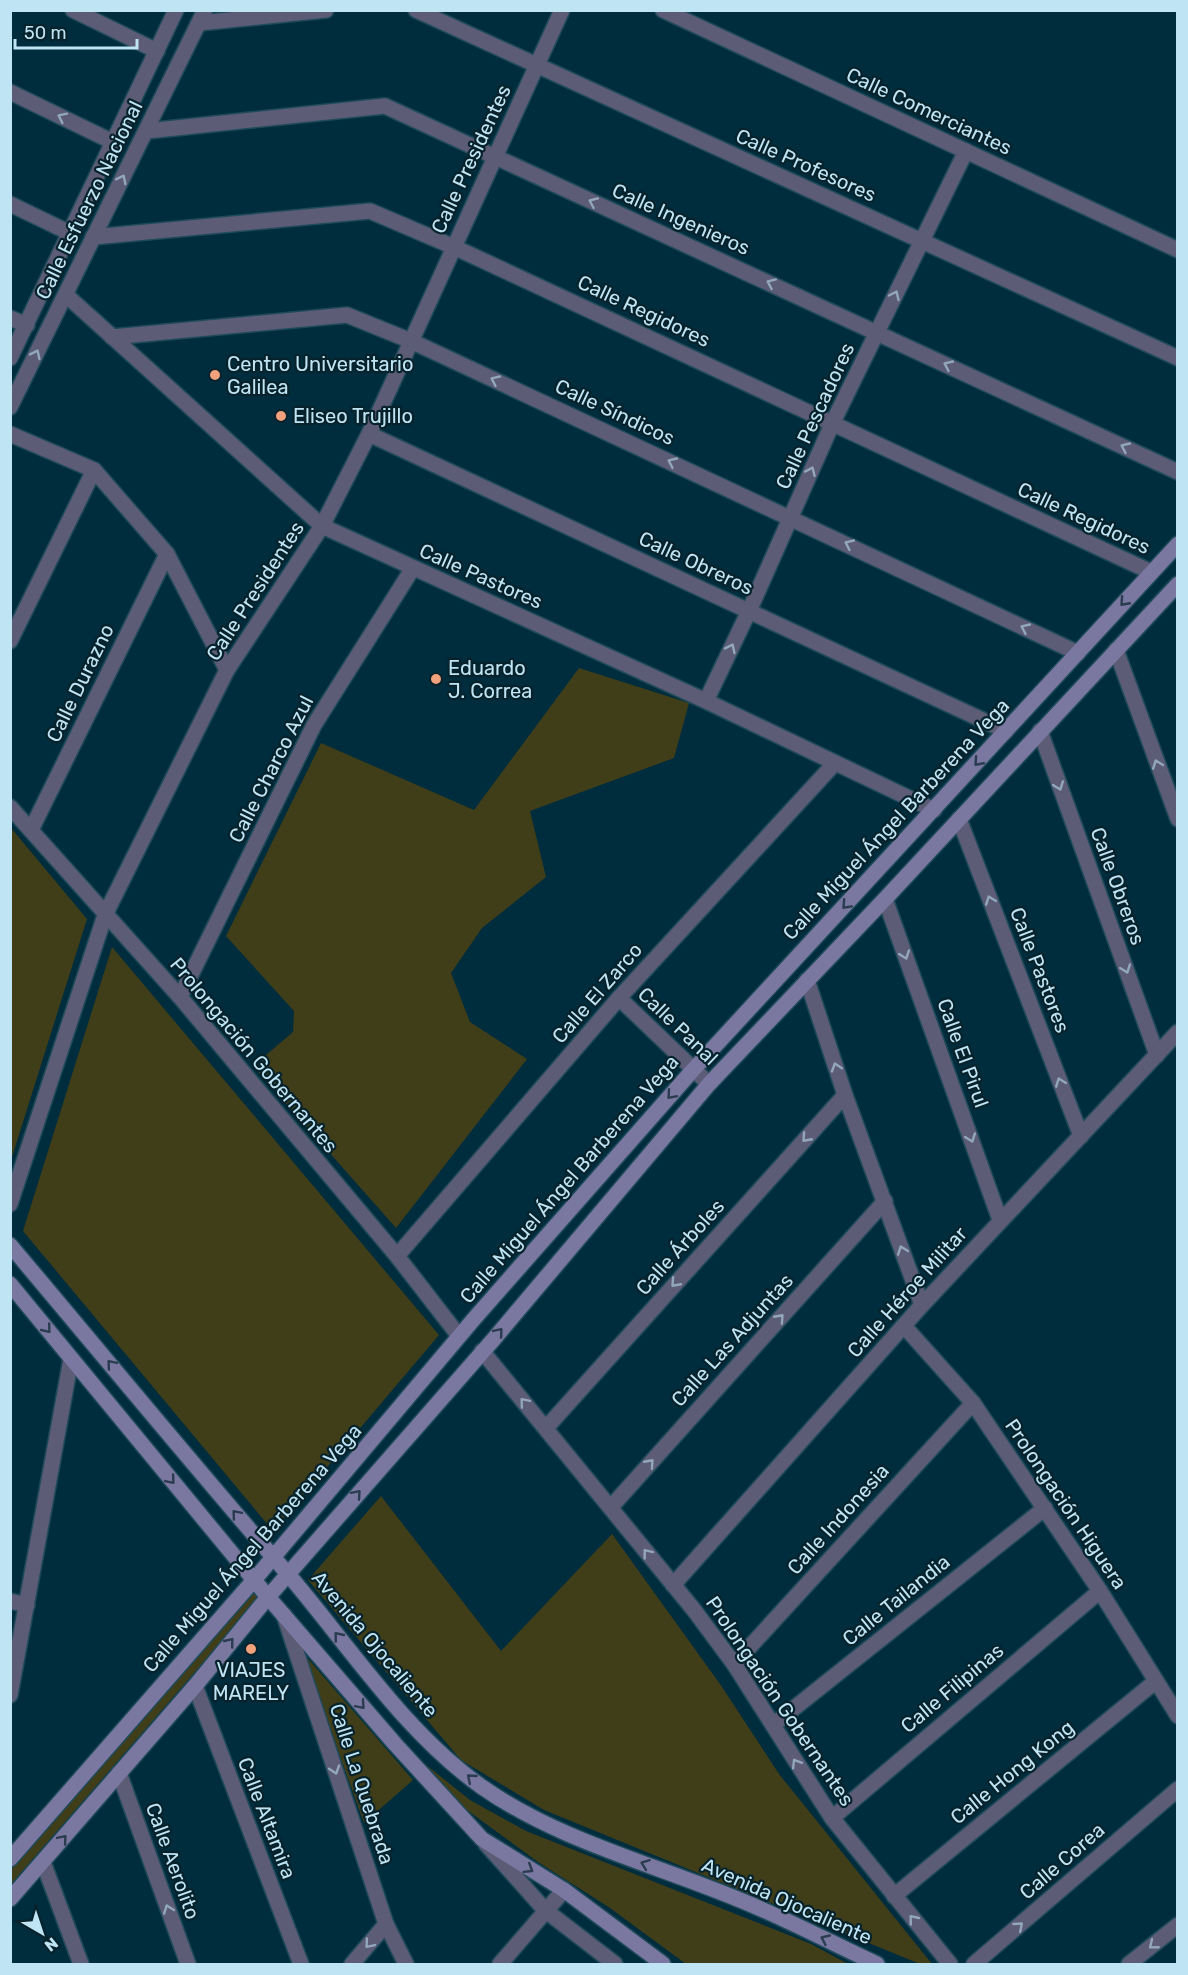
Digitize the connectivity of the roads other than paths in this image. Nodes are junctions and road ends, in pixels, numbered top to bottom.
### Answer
1 (73, 10) edge
2 (176, 10) edge
3 (326, 10) edge
4 (416, 10) edge
5 (562, 10) edge
6 (663, 10) edge
7 (202, 17) edge
8 (157, 51) junction
9 (537, 66) junction
10 (10, 92) edge
11 (147, 131) junction
12 (113, 142) junction
13 (966, 151) junction
14 (496, 158) junction
15 (10, 204) edge
16 (70, 233) junction
17 (93, 237) junction
18 (921, 240) junction
19 (454, 247) junction
20 (1178, 250) edge
21 (66, 295) junction
22 (10, 318) edge
23 (27, 325) junction
24 (878, 332) junction
25 (112, 337) junction
26 (411, 341) junction
27 (10, 358) edge
28 (1178, 358) edge
29 (10, 407) edge
30 (833, 422) junction
31 (10, 434) edge
32 (369, 434) junction
33 (94, 470) junction
34 (1178, 472) edge
35 (791, 516) junction
36 (322, 526) junction
37 (1178, 544) edge
38 (168, 554) junction
39 (413, 568) junction
40 (1151, 572) junction
41 (1178, 584) edge
42 (749, 611) junction
43 (10, 640) edge
44 (1116, 650) junction
45 (1078, 653) junction
46 (227, 670) junction
47 (706, 701) junction
48 (1005, 731) junction
49 (1040, 731) junction
50 (835, 763) junction
51 (10, 807) edge
52 (934, 810) junction
53 (959, 819) junction
54 (1178, 819) edge
55 (31, 830) junction
56 (885, 900) junction
57 (105, 915) junction
58 (807, 980) junction
59 (180, 997) junction
60 (618, 998) junction
61 (1178, 1032) edge
62 (1157, 1054) junction
63 (692, 1071) junction
64 (709, 1084) junction
65 (845, 1095) junction
66 (1081, 1136) junction
67 (885, 1201) junction
68 (10, 1204) edge
69 (1000, 1220) junction
70 (10, 1245) edge
71 (397, 1256) junction
72 (10, 1284) edge
73 (922, 1305) junction
74 (904, 1326) junction
75 (459, 1336) junction
76 (482, 1351) junction
77 (71, 1359) junction
78 (973, 1403) junction
79 (546, 1428) junction
80 (611, 1507) junction
81 (1045, 1508) junction
82 (273, 1557) junction
83 (288, 1574) junction
84 (254, 1580) junction
85 (673, 1585) junction
86 (1100, 1591) junction
87 (268, 1597) junction
88 (10, 1601) edge
89 (27, 1605) junction
90 (284, 1615) junction
91 (734, 1664) junction
92 (1156, 1681) junction
93 (195, 1686) junction
94 (10, 1695) edge
95 (1178, 1716) edge
96 (773, 1725) junction
97 (118, 1773) junction
98 (1178, 1789) edge
99 (832, 1818) junction
100 (483, 1839) junction
101 (10, 1859) edge
102 (43, 1862) junction
103 (564, 1890) junction
104 (894, 1896) junction
105 (10, 1899) edge
106 (545, 1910) junction
107 (386, 1924) junction
108 (1178, 1925) edge
109 (576, 1935) junction
110 (81, 1965) edge
111 (188, 1965) edge
112 (301, 1965) edge
113 (352, 1965) edge
114 (406, 1965) edge
115 (500, 1965) edge
116 (601, 1965) edge
117 (615, 1965) edge
118 (663, 1965) edge
119 (878, 1965) edge
120 (950, 1965) edge
121 (974, 1965) edge
122 (1129, 1965) edge

1 - 8 street
2 - 8 street, Calle Esfuerzo Nacional
3 - 7 street
4 - 9 street, Calle Profesores
5 - 9 street, Calle Presidentes
6 - 13 street, Calle Comerciantes
7 - 11 street, Calle Esfuerzo Nacional
8 - 12 street, Calle Esfuerzo Nacional
9 - 14 street, Calle Presidentes
9 - 18 street, Calle Profesores
12 -> 10 street
11 - 14 street, Calle Ingenieros
17 -> 11 street, Calle Esfuerzo Nacional
12 - 16 street, Calle Esfuerzo Nacional
13 - 18 street, Calle Pescadores
13 - 20 street, Calle Comerciantes
14 - 19 street, Calle Presidentes
24 -> 14 street, Calle Ingenieros
15 - 16 street
16 - 23 street, Calle Esfuerzo Nacional
17 - 19 street, Calle Regidores
17 - 21 street, Calle Esfuerzo Nacional
24 -> 18 street, Calle Pescadores
18 - 28 street, Calle Profesores
19 - 26 street, Calle Presidentes
19 - 30 street, Calle Regidores
21 - 25 street, Calle Pastores
29 -> 21 street, Calle Esfuerzo Nacional
22 - 23 street
23 - 27 street, Calle Esfuerzo Nacional
24 - 30 street, Calle Pescadores
34 -> 24 street, Calle Ingenieros
25 - 26 street, Calle Síndicos
25 - 36 street, Calle Pastores
26 - 32 street, Calle Presidentes
35 -> 26 street, Calle Síndicos
35 -> 30 street, Calle Pescadores
30 - 40 street, Calle Regidores
31 - 33 street
32 - 36 street, Calle Presidentes
32 - 42 street, Calle Obreros
33 - 38 street
33 - 43 street
35 - 42 street, Calle Pescadores
45 -> 35 street, Calle Síndicos
36 - 39 street, Calle Pastores
36 - 46 street, Calle Presidentes
37 - 40 street, Calle Miguel Ángel Barberena Vega
38 - 46 street
38 - 55 street, Calle Durazno
39 - 47 street, Calle Pastores
39 - 59 street, Calle Charco Azul
40 -> 45 street, Calle Miguel Ángel Barberena Vega
41 - 44 street
47 -> 42 street, Calle Pescadores
42 - 48 street, Calle Obreros
44 - 49 street
54 -> 44 street
45 - 48 street, Calle Miguel Ángel Barberena Vega
46 - 57 street, Calle Presidentes
47 - 50 street, Calle Pastores
48 -> 52 street, Calle Miguel Ángel Barberena Vega
49 - 53 street
49 -> 62 street, Calle Obreros
50 - 52 street, Calle Pastores
50 - 60 street, Calle El Zarco
51 - 55 street, Prolongación Gobernantes
52 -> 63 street, Calle Miguel Ángel Barberena Vega
53 - 56 street
66 -> 53 street, Calle Pastores
55 - 57 street, Prolongación Gobernantes
56 - 58 street
56 -> 69 street, Calle El Pirul
57 - 59 street, Prolongación Gobernantes
57 - 68 street, Calle Presidentes
58 - 64 street
65 -> 58 street
59 - 71 street, Prolongación Gobernantes
60 - 63 street, Calle Panal
60 - 71 street, Calle El Zarco
61 - 62 street, Calle Héroe Militar
62 - 66 street, Calle Héroe Militar
63 - 64 street, Calle Panal
63 -> 75 street, Calle Miguel Ángel Barberena Vega
76 -> 64 street
65 - 67 street
65 -> 79 street, Calle Árboles
66 - 69 street, Calle Héroe Militar
73 -> 67 street
80 -> 67 street, Calle Las Adjuntas
69 - 73 street, Calle Héroe Militar
82 -> 70 street, Avenida Ojocaliente
71 - 75 street, Prolongación Gobernantes
72 -> 77 street
73 - 74 street, Calle Héroe Militar
74 - 78 street, Prolongación Higuera
74 - 85 street, Calle Héroe Militar
75 - 82 street, Calle Miguel Ángel Barberena Vega
79 -> 76 street, Prolongación Gobernantes
83 -> 76 street
77 -> 84 street
77 - 89 street
78 - 81 street, Prolongación Higuera
78 - 91 street, Calle Indonesia
79 - 80 street, Prolongación Gobernantes
85 -> 80 street, Prolongación Gobernantes
81 - 86 street, Prolongación Higuera
81 - 96 street, Calle Tailandia
82 - 83 street, Avenida Ojocaliente
82 - 84 street, Calle Miguel Ángel Barberena Vega
83 - 87 street
119 -> 83 street, Avenida Ojocaliente
84 - 87 street
84 - 101 street, Calle Miguel Ángel Barberena Vega
85 - 91 street, Prolongación Gobernantes
86 - 92 street, Prolongación Higuera
86 - 99 street, Calle Filipinas
87 - 90 street
93 -> 87 street
88 - 89 street
89 - 94 street
90 -> 100 street
90 -> 107 street, Calle La Quebrada
91 - 96 street, Prolongación Gobernantes
92 - 95 street, Prolongación Higuera
92 - 104 street, Calle Hong Kong
93 - 97 street
93 - 112 street, Calle Altamira
99 -> 96 street, Prolongación Gobernantes
102 -> 97 street
111 -> 97 street, Calle Aerolito
121 -> 98 street, Calle Corea
99 - 104 street, Prolongación Gobernantes
100 -> 103 street
100 - 106 street
102 - 105 street
102 - 110 street
103 - 106 street
103 - 118 street
120 -> 104 street, Prolongación Gobernantes
106 - 109 street
106 - 115 street
107 -> 113 street
107 - 114 street, Calle La Quebrada
108 -> 122 street
109 - 116 street
109 - 117 street

